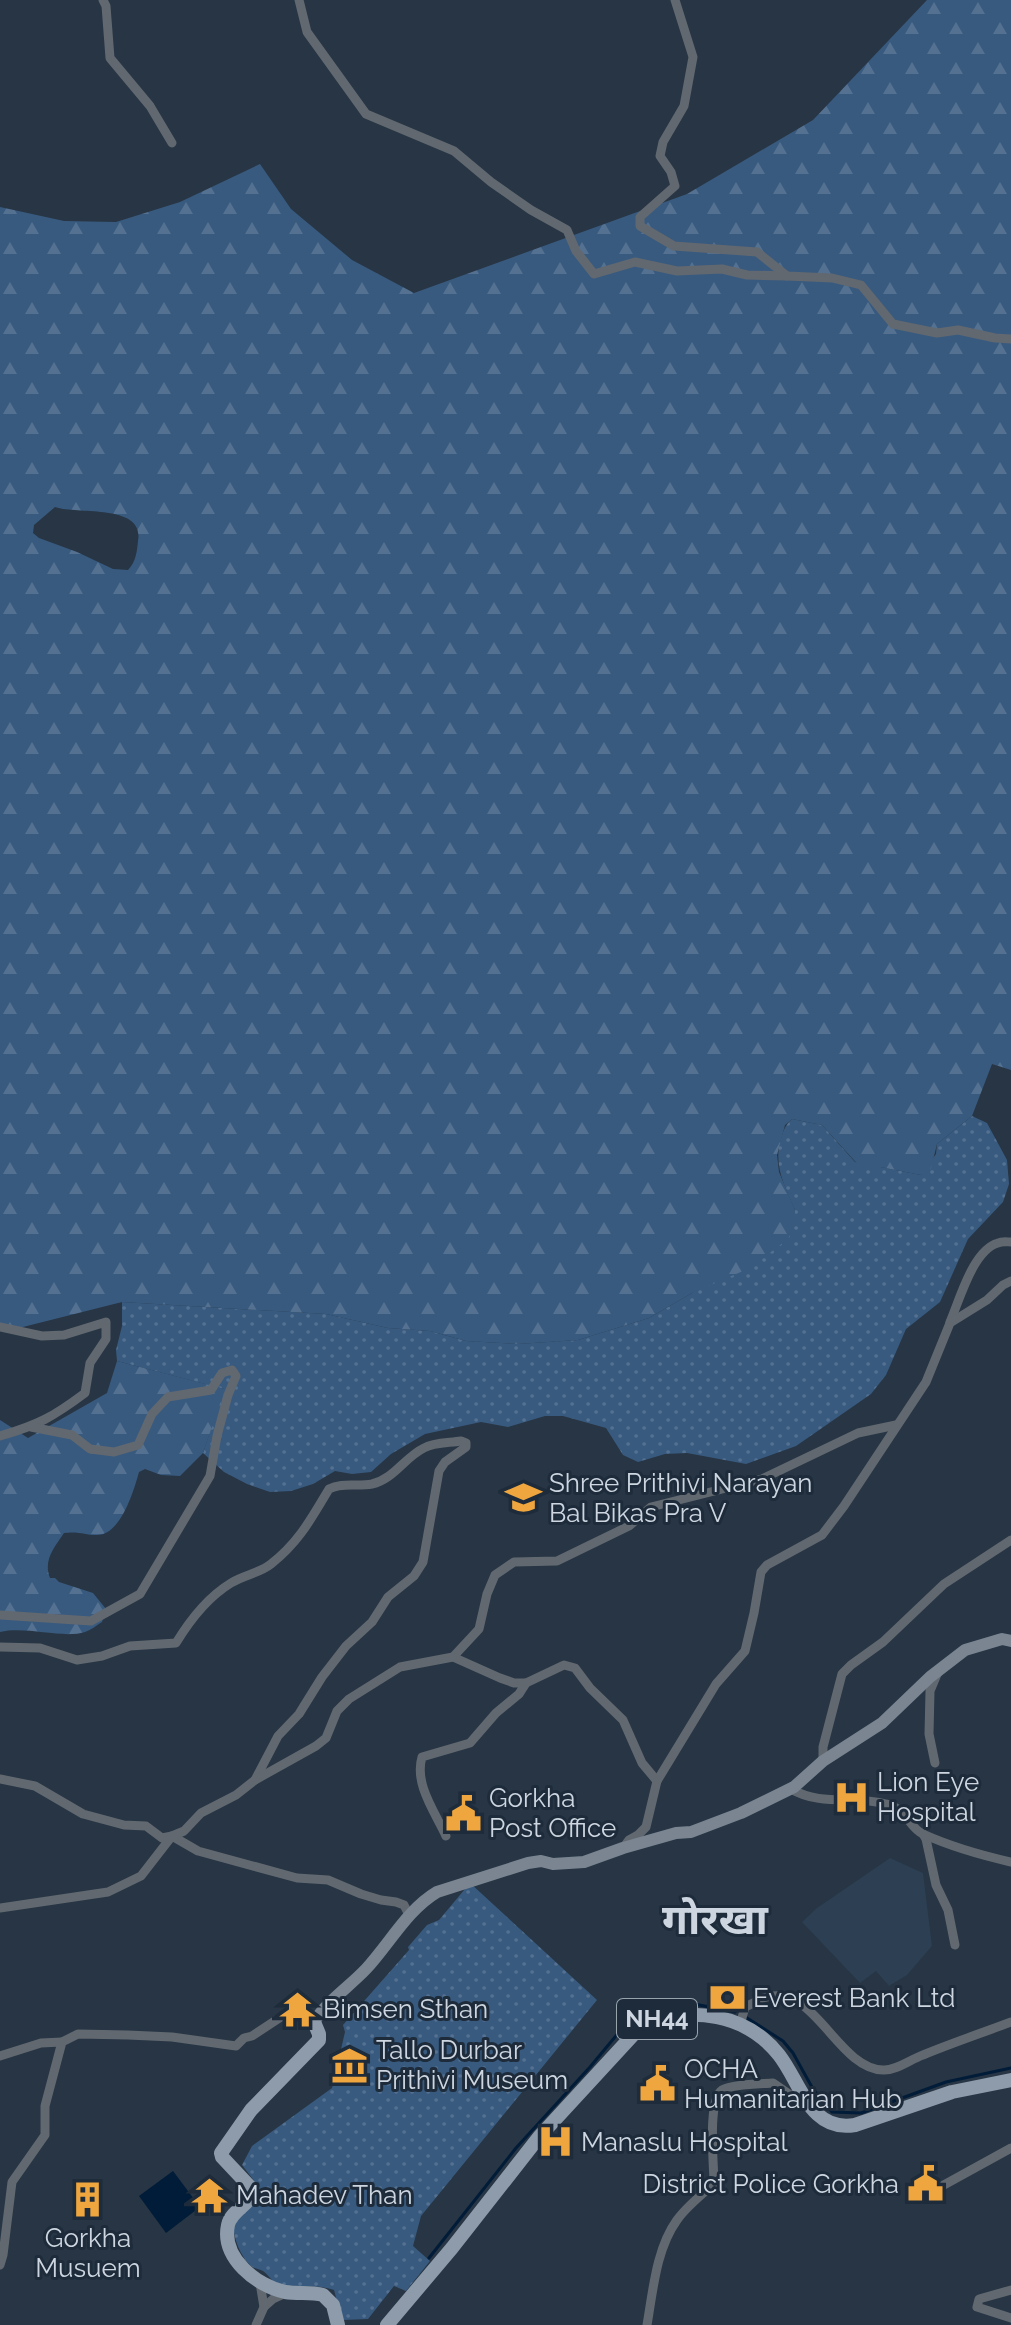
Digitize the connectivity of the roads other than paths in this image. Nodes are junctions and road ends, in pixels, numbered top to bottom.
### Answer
1 (103, 0) edge
2 (299, 0) edge
3 (675, 0) edge
4 (172, 143) dead end
5 (787, 276) junction
6 (1011, 339) edge
7 (1011, 1242) edge
8 (1011, 1281) edge
9 (950, 1323) junction
10 (0, 1327) edge
11 (896, 1425) junction
12 (31, 1427) junction
13 (0, 1436) edge
14 (1011, 1540) edge
15 (0, 1615) edge
16 (1011, 1641) edge
17 (0, 1647) edge
18 (453, 1657) junction
19 (939, 1670) junction
20 (526, 1683) junction
21 (823, 1761) junction
22 (935, 1763) dead end
23 (0, 1779) edge
24 (255, 1780) junction
25 (657, 1781) junction
26 (791, 1789) junction
27 (923, 1834) junction
28 (172, 1836) junction
29 (446, 1836) dead end
30 (623, 1848) junction
31 (1011, 1862) edge
32 (0, 1908) edge
33 (409, 1915) junction
34 (955, 1945) dead end
35 (314, 2022) junction
36 (1011, 2022) edge
37 (740, 2025) junction
38 (62, 2042) junction
39 (0, 2056) edge
40 (1011, 2080) edge
41 (813, 2110) junction
42 (1011, 2148) edge
43 (922, 2197) dead end
44 (0, 2265) edge
45 (260, 2283) junction
46 (1011, 2290) edge
47 (288, 2292) junction
48 (264, 2307) junction
49 (1011, 2318) edge
50 (256, 2325) edge
51 (338, 2325) edge
52 (387, 2325) edge
53 (647, 2325) edge

1 - 4 street
2 - 5 street
3 - 5 street
5 - 6 street
7 - 9 street
8 - 9 street
9 - 11 street
10 - 12 street
11 - 18 street
11 - 25 street
12 - 13 street
12 - 15 street
14 - 21 street
16 - 19 street
17 - 24 street
18 - 20 street
18 - 24 street
19 - 21 street
19 - 22 street
20 - 25 street
20 - 29 street
21 - 26 street
23 - 28 street
24 - 28 street
25 - 30 street
26 - 27 street
26 - 30 street
27 - 31 street
27 - 34 street
28 - 32 street
28 - 33 street
30 - 33 street
33 - 35 street
35 - 38 street
35 - 45 main road
36 - 37 street
37 - 41 main road, NH44
37 - 52 main road, NH44
38 - 39 street
38 - 44 street
40 - 41 main road
41 - 53 street
42 - 43 street
45 - 47 main road
45 - 48 street
46 - 49 street
47 - 48 street
47 - 51 main road
48 - 50 street

